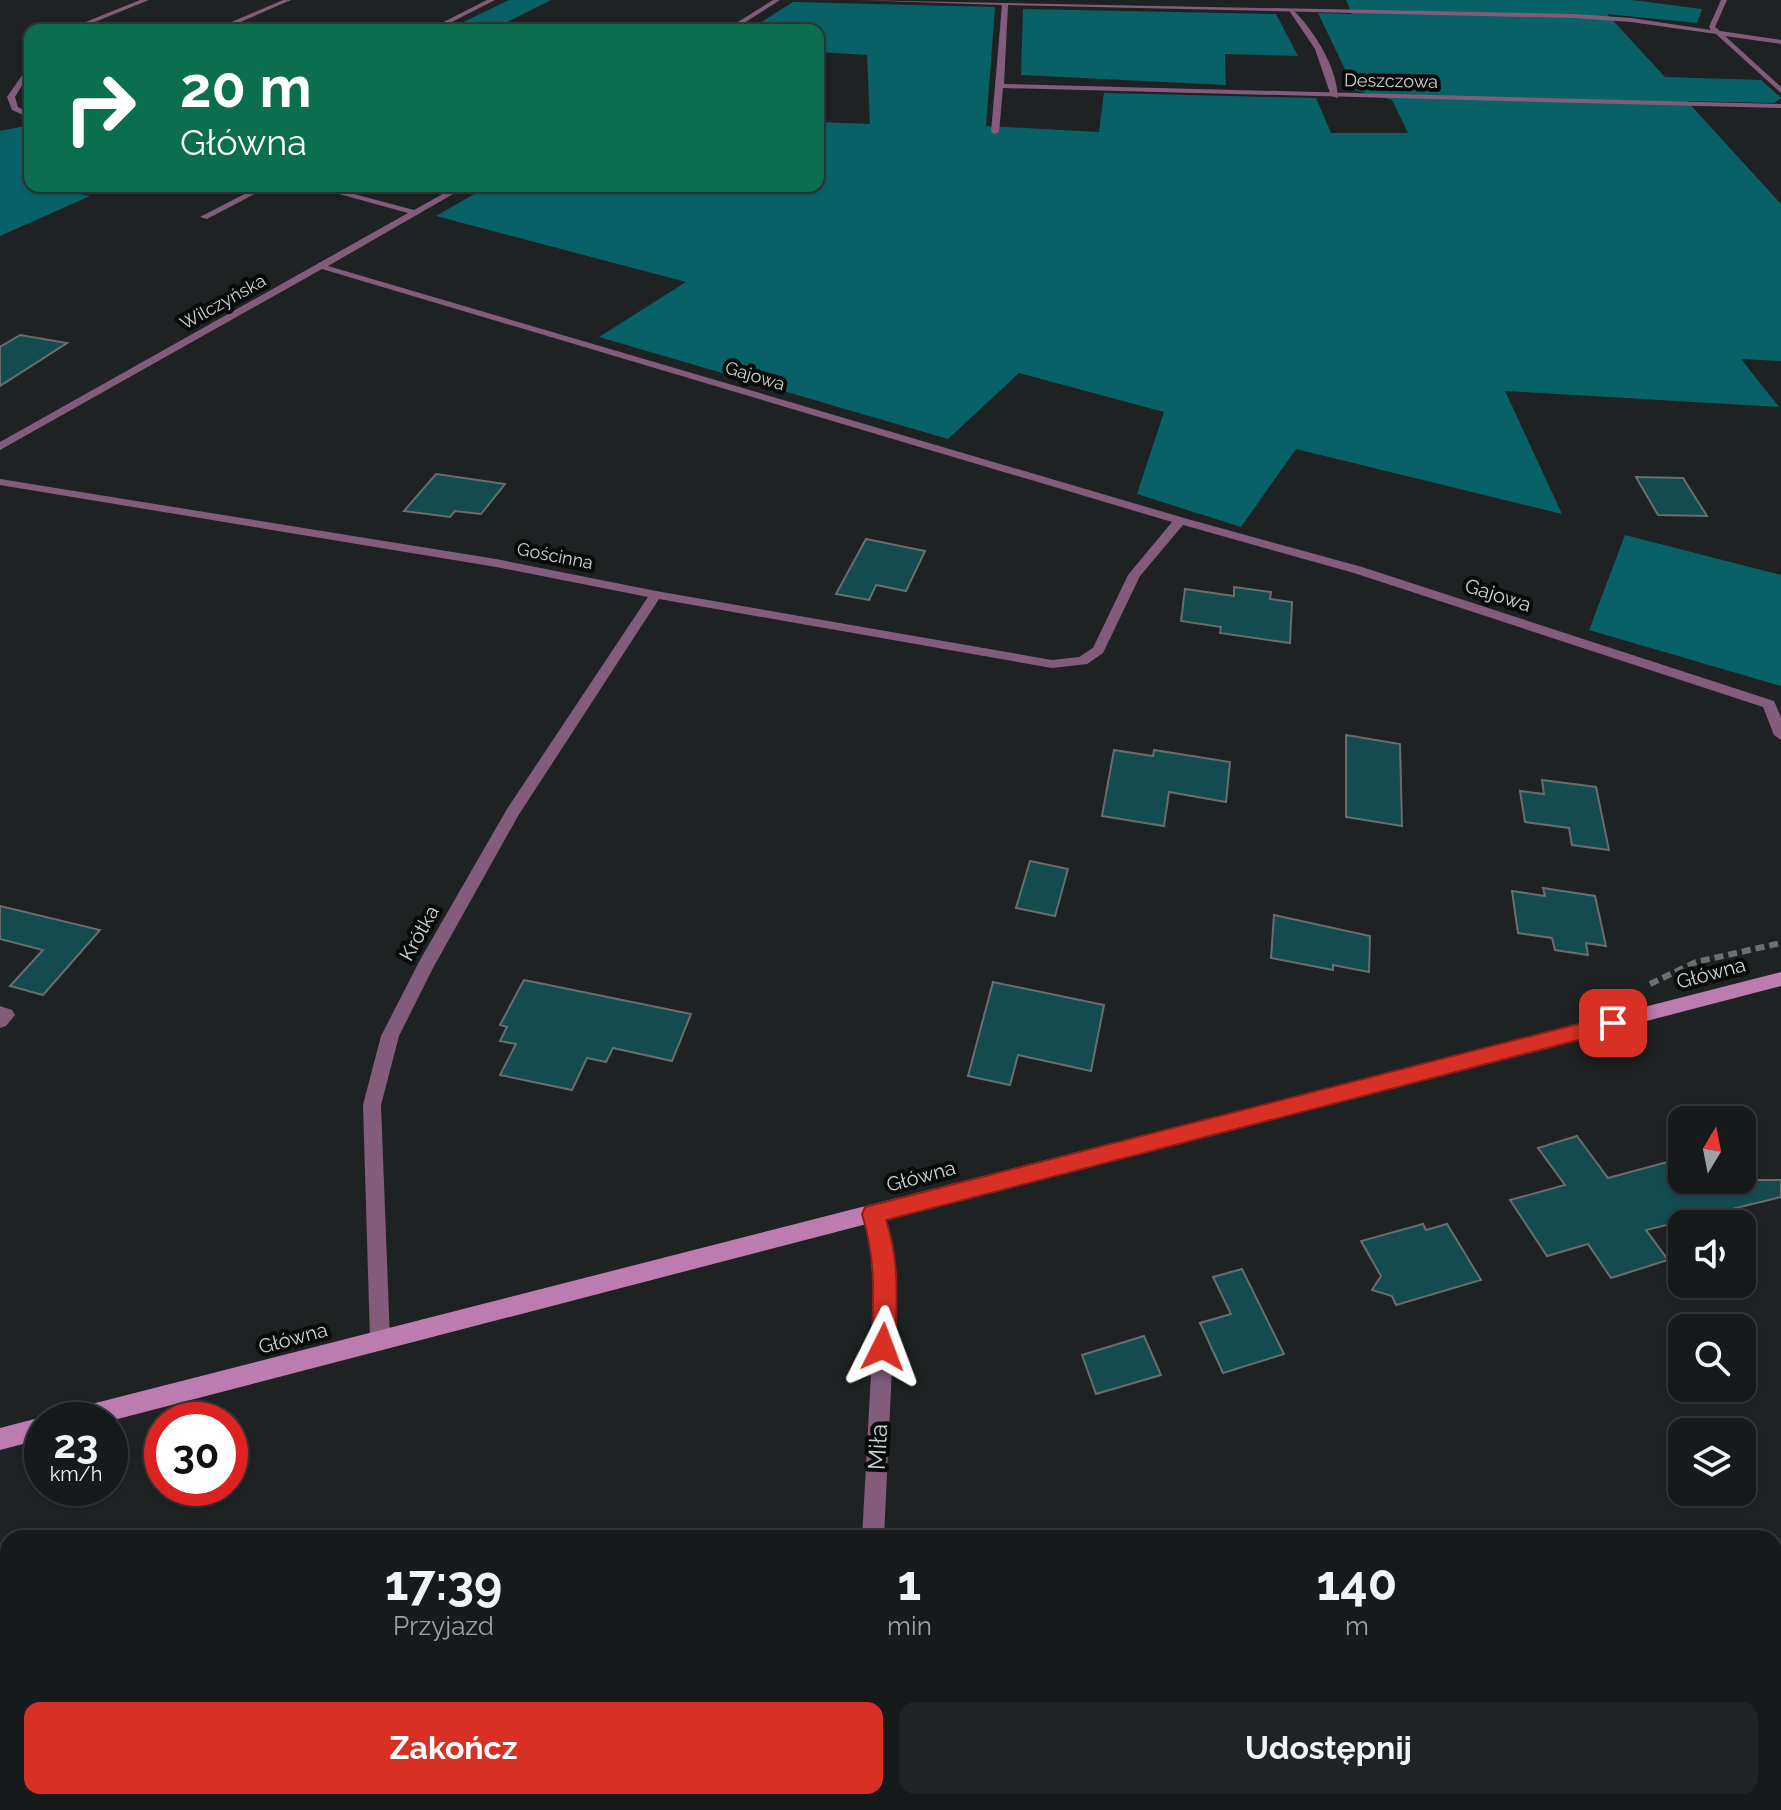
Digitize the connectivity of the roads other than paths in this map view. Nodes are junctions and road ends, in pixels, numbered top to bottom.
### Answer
1 (146, 0) edge
2 (288, 0) edge
3 (492, 0) edge
4 (777, 0) edge
5 (856, 0) edge
6 (1724, 0) edge
7 (1005, 4) junction
8 (1290, 10) junction
9 (84, 24) edge
10 (230, 24) edge
11 (443, 24) edge
12 (738, 24) edge
13 (1719, 33) junction
14 (1781, 42) edge
15 (24, 76) edge
16 (1000, 86) junction
17 (1781, 91) edge
18 (1335, 96) junction
19 (1781, 106) edge
20 (24, 109) edge
21 (19, 111) junction
22 (24, 113) edge
23 (995, 132) dead end
24 (254, 192) edge
25 (337, 192) edge
26 (453, 192) edge
27 (416, 213) junction
28 (204, 217) dead end
29 (320, 266) junction
30 (0, 447) edge
31 (0, 482) edge
32 (1180, 521) junction
33 (656, 595) junction
34 (1781, 735) edge
35 (1781, 979) edge
36 (0, 1013) edge
37 (0, 1021) edge
38 (873, 1214) junction
39 (380, 1340) junction
40 (128, 1405) edge
41 (24, 1433) edge
42 (0, 1439) edge
43 (873, 1530) edge

1 - 9 street
2 - 10 street
3 - 11 street
4 - 12 street
5 - 7 street
6 - 13 street
7 - 8 street
7 - 16 street
8 - 13 street
8 - 18 street
13 - 14 street
13 - 17 street
15 - 21 street
16 - 18 street, Deszczowa
16 - 23 street
18 - 19 street, Deszczowa
20 - 21 street
21 - 22 street
24 - 28 street
25 - 27 street
26 - 27 street, Wilczyńska
27 - 29 street, Wilczyńska
29 - 30 street, Wilczyńska
29 - 32 street, Gajowa
31 - 33 street, Gościnna
32 - 33 street, Gościnna
32 - 34 street, Gajowa
33 - 39 street, Krótka
35 - 38 street, Główna
36 - 37 street
38 - 39 street, Główna
38 - 43 street, Miła
39 - 40 street, Główna
41 - 42 street

